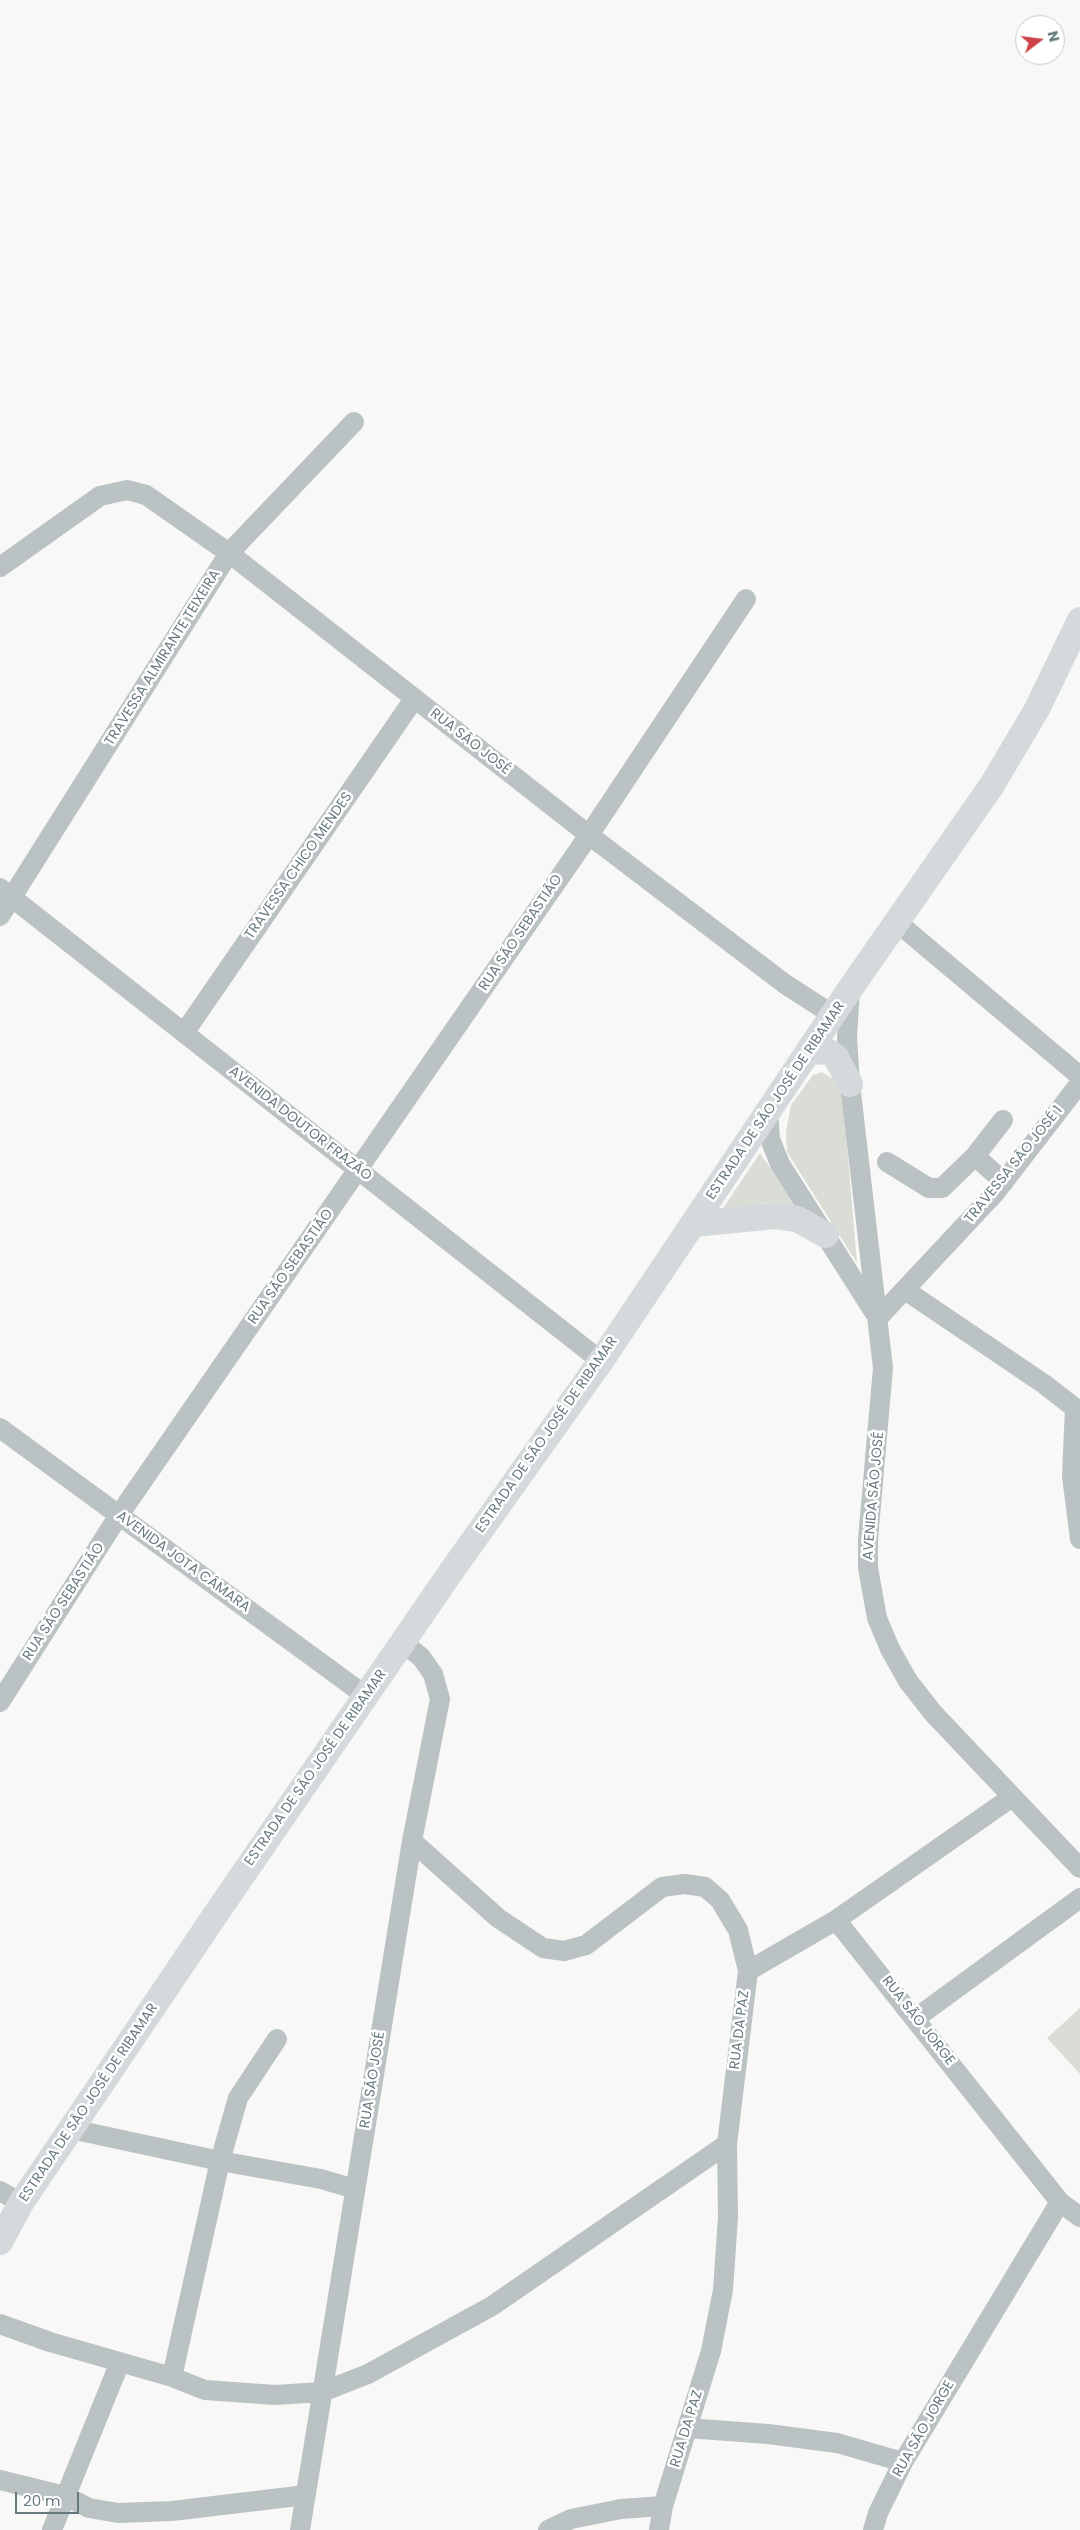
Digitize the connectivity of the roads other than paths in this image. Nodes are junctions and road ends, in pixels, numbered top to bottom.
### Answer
1 (354, 422) dead end
2 (229, 553) junction
3 (0, 567) edge
4 (746, 599) dead end
5 (1080, 620) edge
6 (414, 699) junction
7 (589, 835) junction
8 (6, 893) edge
9 (0, 916) edge
10 (898, 922) junction
11 (850, 989) junction
12 (833, 1015) junction
13 (184, 1033) junction
14 (810, 1051) junction
15 (1080, 1076) edge
16 (1080, 1083) edge
17 (850, 1084) junction
18 (768, 1111) junction
19 (1003, 1120) dead end
20 (974, 1156) junction
21 (887, 1162) dead end
22 (358, 1170) junction
23 (1004, 1182) junction
24 (694, 1224) junction
25 (826, 1235) junction
26 (905, 1290) junction
27 (878, 1318) junction
28 (600, 1361) junction
29 (1077, 1405) edge
30 (0, 1428) edge
31 (119, 1515) junction
32 (1080, 1539) edge
33 (403, 1643) junction
34 (366, 1696) junction
35 (0, 1702) edge
36 (1012, 1797) junction
37 (412, 1841) junction
38 (1080, 1868) edge
39 (1080, 1898) edge
40 (836, 1920) junction
41 (748, 1971) junction
42 (916, 2018) junction
43 (277, 2039) dead end
44 (71, 2129) junction
45 (727, 2144) junction
46 (220, 2161) junction
47 (355, 2189) junction
48 (10, 2197) edge
49 (1060, 2202) junction
50 (1080, 2217) edge
51 (0, 2242) edge
52 (0, 2324) edge
53 (120, 2362) junction
54 (172, 2377) junction
55 (322, 2392) junction
56 (687, 2428) junction
57 (903, 2462) junction
58 (0, 2480) edge
59 (306, 2495) junction
60 (65, 2496) junction
61 (663, 2506) junction
62 (52, 2530) edge
63 (300, 2530) edge
64 (548, 2530) edge
65 (659, 2530) edge
66 (873, 2530) edge

1 - 2 street, TRAVESSA ALMIRANTE TEIXEIRA
2 - 3 street, RUA SÃO JOSÉ
2 - 6 street, RUA SÃO JOSÉ
2 - 8 street, TRAVESSA ALMIRANTE TEIXEIRA
4 - 7 street, RUA SÃO SEBASTIÃO
5 - 10 main road, ESTRADA DE SÃO JOSÉ DE RIBAMAR
6 - 7 street, RUA SÃO JOSÉ
6 - 13 street, TRAVESSA CHICO MENDES
7 - 12 street, RUA SÃO JOSÉ
7 - 22 street, RUA SÃO SEBASTIÃO
8 - 9 street, TRAVESSA ALMIRANTE TEIXEIRA
8 - 13 street, AVENIDA DOUTOR FRAZÃO
10 - 11 main road, ESTRADA DE SÃO JOSÉ DE RIBAMAR
10 - 15 street
11 - 12 main road, ESTRADA DE SÃO JOSÉ DE RIBAMAR
11 - 17 street, AVENIDA SÃO JOSÉ
12 - 14 main road, ESTRADA DE SÃO JOSÉ DE RIBAMAR
13 - 22 street, AVENIDA DOUTOR FRAZÃO
14 - 17 main road
14 - 18 main road, ESTRADA DE SÃO JOSÉ DE RIBAMAR
16 - 23 street, TRAVESSA SÃO JOSÉ 1
17 - 27 street, AVENIDA SÃO JOSÉ
18 - 24 main road, ESTRADA DE SÃO JOSÉ DE RIBAMAR
18 - 25 street, AVENIDA SÃO JOSÉ
19 - 20 street
20 - 21 street
20 - 23 street
22 - 28 street, AVENIDA DOUTOR FRAZÃO
22 - 31 street, RUA SÃO SEBASTIÃO
23 - 26 street, TRAVESSA SÃO JOSÉ 1
24 - 25 main road
24 - 28 main road, ESTRADA DE SÃO JOSÉ DE RIBAMAR
25 - 27 street, AVENIDA SÃO JOSÉ
26 - 27 street, TRAVESSA SÃO JOSÉ 1
26 - 29 street
27 - 36 street, AVENIDA SÃO JOSÉ
28 - 33 main road, ESTRADA DE SÃO JOSÉ DE RIBAMAR
29 - 32 street
30 - 31 street, AVENIDA JOTA CÂMARA
31 - 34 street, AVENIDA JOTA CÂMARA
31 - 35 street, RUA SÃO SEBASTIÃO
33 - 34 main road, ESTRADA DE SÃO JOSÉ DE RIBAMAR
33 - 37 street, RUA SÃO JOSÉ
34 - 44 main road, ESTRADA DE SÃO JOSÉ DE RIBAMAR
36 - 38 street, AVENIDA SÃO JOSÉ
36 - 40 street
37 - 41 street, RUA DA PAZ
37 - 47 street, RUA SÃO JOSÉ
39 - 42 street
40 - 41 street
40 - 42 street, RUA SÃO JORGE
41 - 45 street, RUA DA PAZ
42 - 49 street, RUA SÃO JORGE
43 - 46 street
44 - 46 street
44 - 48 main road, ESTRADA DE SÃO JOSÉ DE RIBAMAR
45 - 55 street
45 - 56 street, RUA DA PAZ
46 - 47 street
46 - 54 street
47 - 55 street, RUA SÃO JOSÉ
48 - 51 main road, ESTRADA DE SÃO JOSÉ DE RIBAMAR
49 - 50 street, RUA SÃO JORGE
49 - 57 street, RUA SÃO JORGE
52 - 53 street
53 - 54 street
53 - 60 street
54 - 55 street
55 - 59 street, RUA SÃO JOSÉ
56 - 57 street
56 - 61 street, RUA DA PAZ
57 - 66 street, RUA SÃO JORGE
58 - 60 street
59 - 60 street
59 - 63 street, RUA SÃO JOSÉ
60 - 62 street
61 - 64 street
61 - 65 street, RUA DA PAZ

